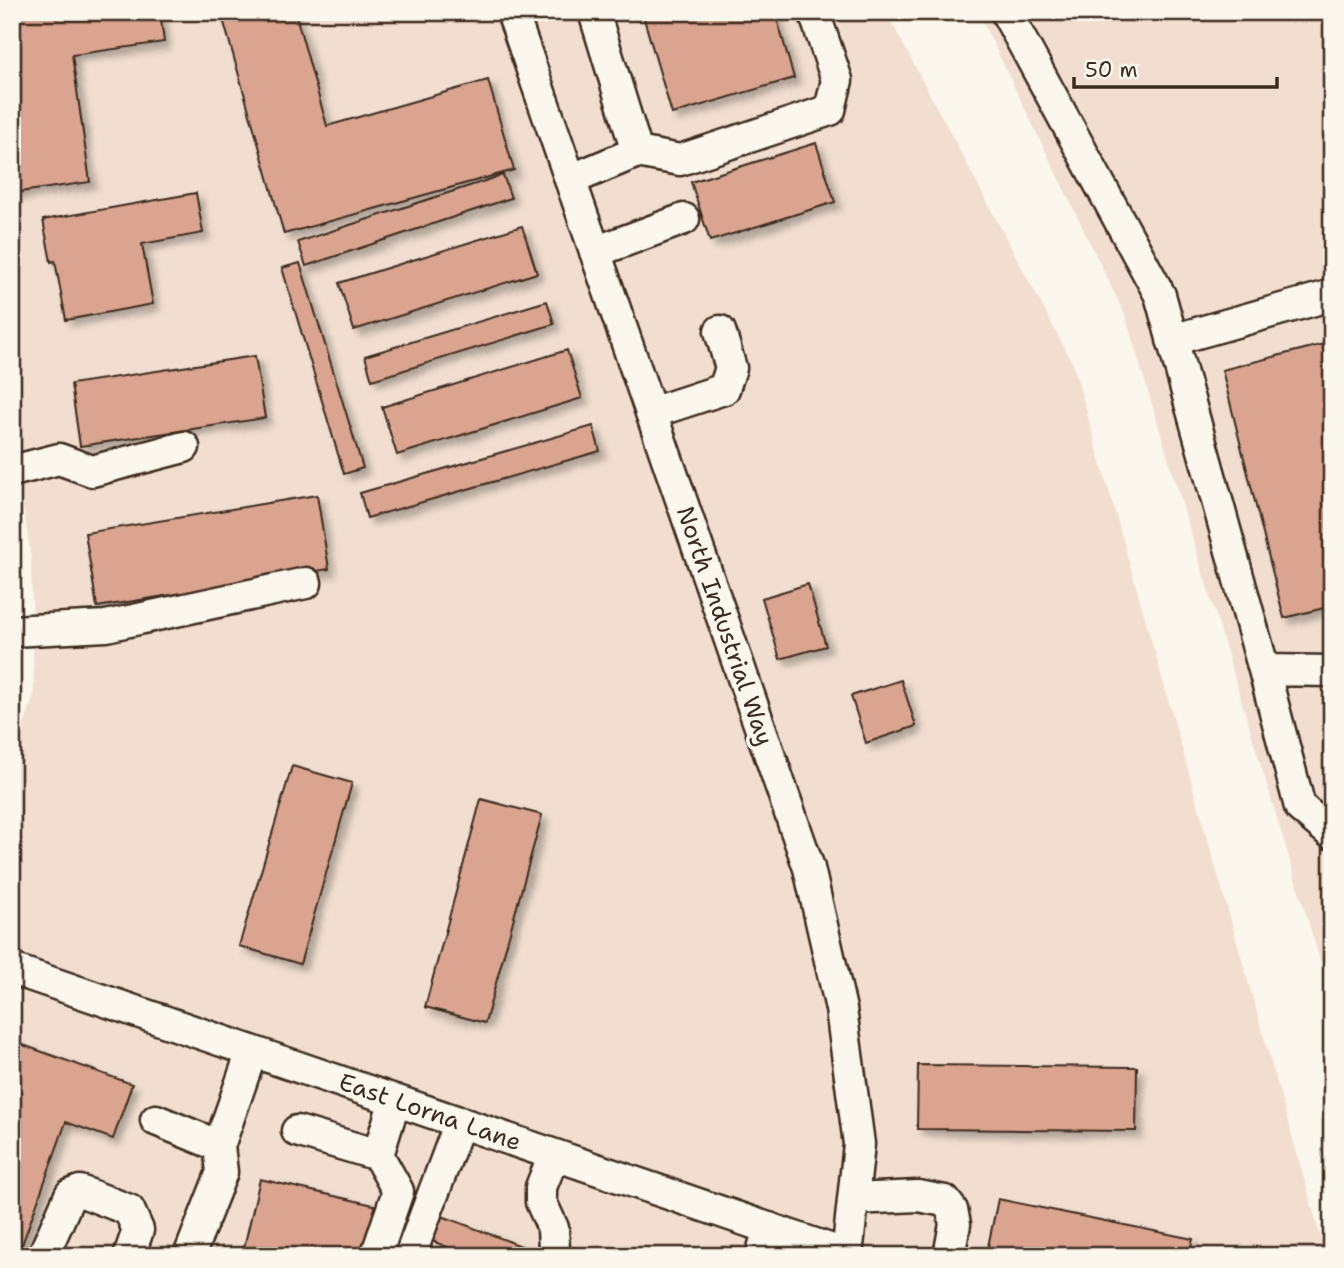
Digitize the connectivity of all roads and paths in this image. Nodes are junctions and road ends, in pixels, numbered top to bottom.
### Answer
1 (512, 12) edge
2 (594, 12) edge
3 (814, 12) edge
4 (1006, 12) edge
5 (638, 152) junction
6 (570, 180) junction
7 (684, 219) dead end
8 (595, 252) junction
9 (1332, 295) edge
10 (720, 331) dead end
11 (1172, 340) junction
12 (651, 413) junction
13 (184, 447) dead end
14 (12, 471) edge
15 (306, 583) dead end
16 (12, 631) edge
17 (1264, 670) junction
18 (1332, 671) edge
19 (1332, 834) edge
20 (12, 968) edge
21 (252, 1051) junction
22 (395, 1100) junction
23 (156, 1120) dead end
24 (460, 1122) junction
25 (297, 1132) dead end
26 (219, 1146) junction
27 (378, 1155) junction
28 (554, 1155) junction
29 (854, 1199) junction
30 (765, 1242) edge
31 (43, 1256) edge
32 (129, 1256) edge
33 (189, 1256) edge
34 (376, 1256) edge
35 (410, 1256) edge
36 (552, 1256) edge
37 (847, 1256) edge
38 (949, 1256) edge

1 - 6 street, North Industrial Way
2 - 5 street
3 - 5 street
4 - 11 street
5 - 6 street
6 - 8 street, North Industrial Way
7 - 8 street
8 - 12 street, North Industrial Way
9 - 11 street
10 - 12 street
11 - 17 street
12 - 29 street, North Industrial Way
13 - 14 street
15 - 16 street
17 - 18 street
17 - 19 street
20 - 21 street, East Lorna Lane
21 - 22 street, East Lorna Lane
21 - 26 street
22 - 24 street, East Lorna Lane
22 - 27 street
23 - 26 street
24 - 28 street, East Lorna Lane
24 - 35 street
25 - 27 street
26 - 33 street
27 - 34 street
28 - 30 street, East Lorna Lane
28 - 36 street
29 - 37 street, North Industrial Way
29 - 38 street
30 - 37 street, East Lorna Lane
31 - 32 street

